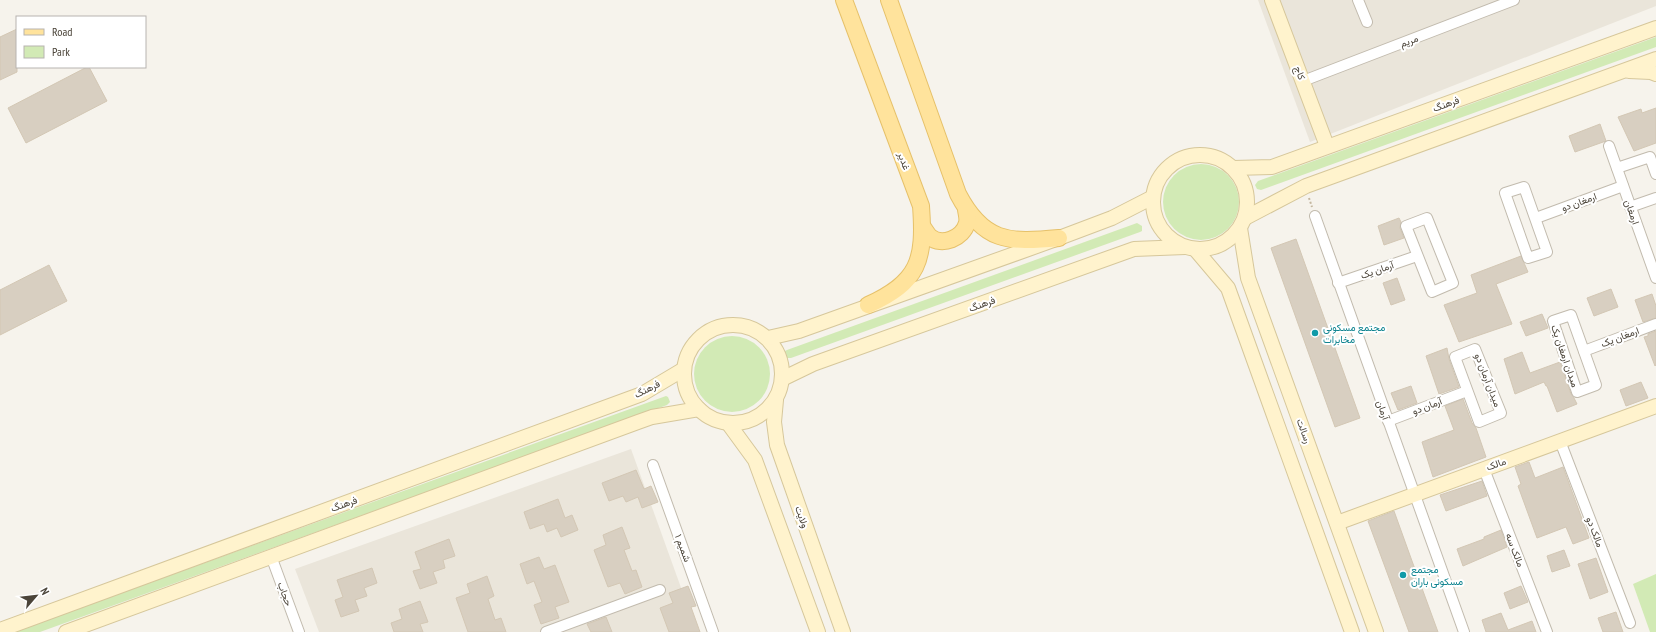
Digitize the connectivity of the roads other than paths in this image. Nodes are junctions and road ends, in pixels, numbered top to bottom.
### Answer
1 (844, 0) edge
2 (889, 0) edge
3 (1272, 0) edge
4 (1358, 0) edge
5 (1514, 0) edge
6 (1366, 22) dead end
7 (1656, 28) edge
8 (1656, 58) edge
9 (1620, 71) junction
10 (1656, 74) edge
11 (1303, 81) junction
12 (1327, 146) junction
13 (1609, 146) dead end
14 (1233, 168) junction
15 (1617, 168) junction
16 (1656, 174) edge
17 (1623, 186) junction
18 (1153, 197) junction
19 (1656, 198) edge
20 (1630, 207) junction
21 (966, 210) junction
22 (1315, 216) road end
23 (1536, 218) junction
24 (1243, 223) junction
25 (922, 226) junction
26 (1059, 238) junction
27 (1190, 248) junction
28 (1417, 256) junction
29 (1656, 278) edge
30 (1338, 283) junction
31 (868, 306) junction
32 (1656, 324) edge
33 (768, 338) junction
34 (1584, 351) junction
35 (684, 369) junction
36 (782, 379) junction
37 (1467, 391) junction
38 (776, 400) junction
39 (1656, 406) edge
40 (698, 409) junction
41 (1388, 421) junction
42 (728, 423) junction
43 (1560, 441) junction
44 (653, 465) dead end
45 (1484, 468) junction
46 (1415, 494) junction
47 (1337, 523) junction
48 (271, 556) junction
49 (660, 590) dead end
50 (1630, 623) dead end
51 (0, 630) edge
52 (66, 632) edge
53 (299, 632) edge
54 (546, 632) edge
55 (714, 632) edge
56 (818, 632) edge
57 (843, 632) edge
58 (1352, 632) edge
59 (1376, 632) edge
60 (1464, 632) edge
61 (1547, 632) edge

1 - 25 main road, غدیر
2 - 21 main road
3 - 11 main road, کاج
4 - 6 street
5 - 11 street, مریم
7 - 12 main road, فرهنگ
8 - 9 main road
9 - 10 main road
9 - 24 main road
11 - 12 main road, کاج
12 - 14 main road, فرهنگ
13 - 15 street, ارمغان
14 - 18 main road
14 - 24 main road
15 - 16 street
15 - 17 street, ارمغان
17 - 20 street, ارمغان
17 - 23 street, ارمغان دو
18 - 26 main road
18 - 27 main road
19 - 20 street
20 - 29 street, ارمغان
21 - 25 main road
21 - 26 main road
22 - 30 street, آرمان
23 - 23 street
24 - 27 main road
24 - 47 main road, رسالت
25 - 31 main road, غدیر
26 - 31 main road
27 - 36 main road, فرهنگ
27 - 58 main road
28 - 28 street
28 - 30 street, آرمان یک
30 - 41 street, آرمان
31 - 33 main road
32 - 34 street, ارمغان یک
33 - 35 main road
33 - 36 main road
34 - 34 street, میدان ارمغان یک
35 - 40 main road
35 - 51 main road, فرهنگ
36 - 38 main road
37 - 37 street, میدان آرمان دو
37 - 41 street, آرمان دو
38 - 42 main road
38 - 57 main road, ولایت
39 - 43 main road, مالک
40 - 42 main road
40 - 48 main road
41 - 46 street, آرمان
42 - 56 main road
43 - 45 main road, مالک
43 - 50 street, مالک دو
44 - 55 street, شمیم ۱
45 - 46 main road, مالک
45 - 61 street, مالک سه
46 - 47 main road, مالک
46 - 60 street, آرمان
47 - 59 main road, رسالت
48 - 52 main road
48 - 53 street, حجاب
49 - 54 street

